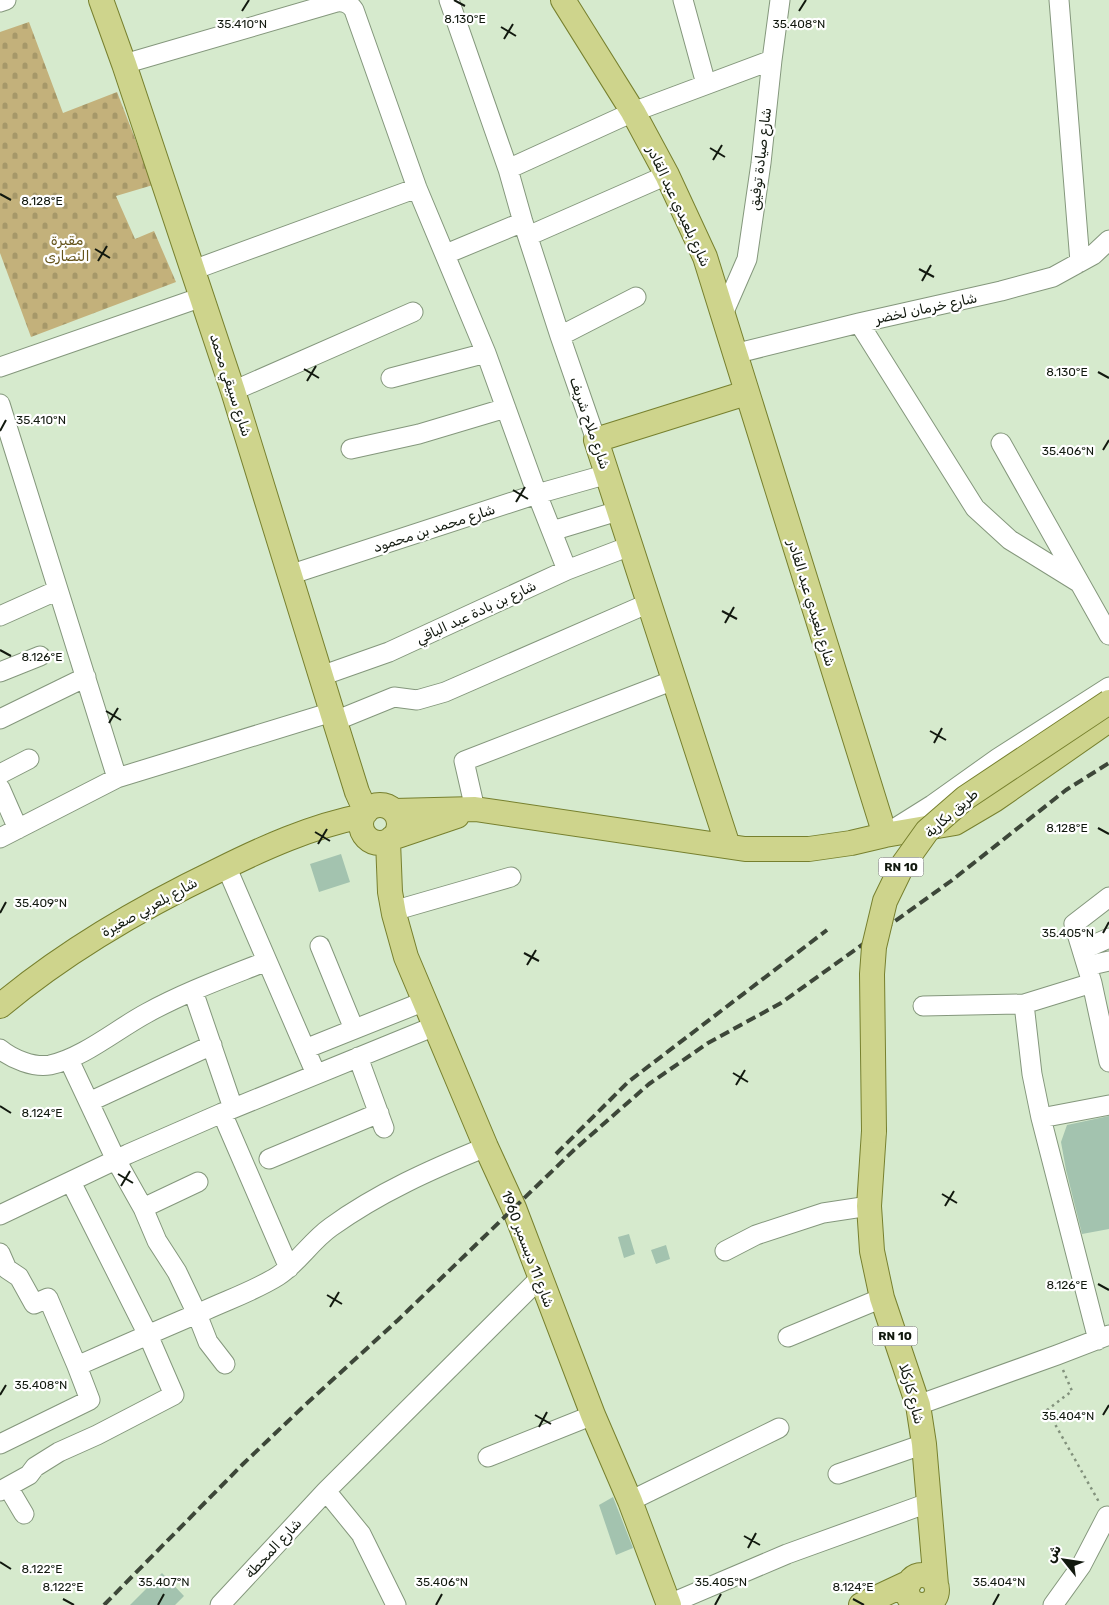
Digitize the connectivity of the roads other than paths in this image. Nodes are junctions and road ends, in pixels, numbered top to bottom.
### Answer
1 (6, 0) edge
2 (101, 0) edge
3 (448, 0) edge
4 (563, 0) edge
5 (683, 0) edge
6 (780, 0) edge
7 (1059, 0) edge
8 (0, 2) edge
9 (772, 60) junction
10 (124, 64) junction
11 (706, 84) junction
12 (633, 112) junction
13 (508, 168) junction
14 (667, 175) junction
15 (417, 188) junction
16 (525, 229) junction
17 (1109, 240) edge
18 (446, 254) junction
19 (1080, 262) junction
20 (193, 270) junction
21 (202, 297) junction
22 (636, 297) dead end
23 (413, 312) dead end
24 (724, 314) junction
25 (859, 322) junction
26 (560, 336) junction
27 (486, 354) junction
28 (734, 354) junction
29 (0, 367) edge
30 (391, 378) dead end
31 (233, 391) junction
32 (746, 393) junction
33 (0, 404) edge
34 (506, 408) junction
35 (596, 440) junction
36 (1001, 443) dead end
37 (351, 449) dead end
38 (608, 474) junction
39 (537, 494) junction
40 (618, 511) junction
41 (552, 531) junction
42 (630, 546) junction
43 (567, 570) junction
44 (289, 575) junction
45 (1078, 582) junction
46 (58, 590) junction
47 (649, 603) junction
48 (1, 613) edge
49 (1108, 630) edge
50 (40, 656) dead end
51 (0, 672) edge
52 (321, 676) junction
53 (86, 677) junction
54 (674, 680) junction
55 (1109, 687) edge
56 (1109, 702) edge
57 (333, 716) junction
58 (0, 719) edge
59 (1109, 720) edge
60 (29, 759) dead end
61 (0, 774) edge
62 (351, 774) junction
63 (118, 778) junction
64 (0, 788) edge
65 (391, 809) junction
66 (476, 809) junction
67 (18, 829) junction
68 (373, 830) junction
69 (885, 835) junction
70 (0, 838) edge
71 (728, 846) junction
72 (226, 866) junction
73 (512, 877) dead end
74 (1109, 897) edge
75 (392, 902) junction
76 (1109, 938) edge
77 (320, 946) dead end
78 (267, 961) junction
79 (1109, 961) edge
80 (1087, 966) junction
81 (193, 991) junction
82 (425, 1001) junction
83 (1024, 1004) junction
84 (0, 1006) edge
85 (923, 1006) dead end
86 (1103, 1009) edge
87 (435, 1026) junction
88 (354, 1029) junction
89 (212, 1045) junction
90 (0, 1049) edge
91 (305, 1049) junction
92 (358, 1057) junction
93 (1109, 1059) edge
94 (68, 1060) junction
95 (316, 1074) junction
96 (88, 1102) junction
97 (1109, 1105) edge
98 (228, 1111) junction
99 (1041, 1118) junction
100 (874, 1131) joint
101 (486, 1147) junction
102 (269, 1159) dead end
103 (116, 1160) junction
104 (70, 1182) junction
105 (198, 1182) dead end
106 (870, 1206) junction
107 (143, 1208) junction
108 (0, 1216) edge
109 (725, 1252) dead end
110 (0, 1253) edge
111 (289, 1268) junction
112 (540, 1278) junction
113 (882, 1298) junction
114 (197, 1314) junction
115 (148, 1335) junction
116 (788, 1337) dead end
117 (1104, 1337) edge
118 (225, 1364) dead end
119 (77, 1366) junction
120 (918, 1406) junction
121 (593, 1415) junction
122 (779, 1428) dead end
123 (0, 1444) edge
124 (924, 1444) junction
125 (488, 1457) dead end
126 (838, 1474) dead end
127 (4, 1489) edge
128 (326, 1491) junction
129 (630, 1501) junction
130 (928, 1503) junction
131 (24, 1514) dead end
132 (1107, 1516) road end
133 (921, 1596) edge
134 (220, 1605) edge
135 (396, 1605) edge
136 (668, 1605) edge
137 (861, 1605) edge
138 (881, 1605) edge
139 (1053, 1605) edge

1 - 8 street
2 - 10 main road, شارع سبيقي محمد
3 - 13 street, شارع ملاح شريف
4 - 12 main road, شارع بلعيدي عبد القادر
5 - 11 street
6 - 9 street, شارع صيادة توفيق
7 - 19 street
9 - 11 street
9 - 24 street, شارع صيادة توفيق
10 - 15 street
10 - 20 main road, شارع سبيقي محمد
11 - 12 street
12 - 13 street
12 - 14 main road, شارع بلعيدي عبد القادر
13 - 16 street, شارع ملاح شريف
14 - 16 street
14 - 24 main road, شارع بلعيدي عبد القادر
15 - 18 street
15 - 20 street
16 - 18 street
16 - 26 street, شارع ملاح شريف
17 - 19 street, شارع خرمان لخضر
18 - 27 street
19 - 25 street, شارع خرمان لخضر
20 - 21 main road, شارع سبيقي محمد
21 - 29 street
21 - 31 main road, شارع سبيقي محمد
22 - 26 street
23 - 31 street
24 - 28 main road, شارع بلعيدي عبد القادر
25 - 28 street, شارع خرمان لخضر
25 - 45 street
26 - 35 street, شارع ملاح شريف
27 - 30 street
27 - 34 street
28 - 32 main road, شارع بلعيدي عبد القادر
31 - 44 main road, شارع سبيقي محمد
32 - 35 main road
32 - 69 main road, شارع بلعيدي عبد القادر
33 - 46 street
34 - 37 street
34 - 39 street
35 - 38 main road, شارع ملاح شريف
36 - 45 street
38 - 39 street, شارع محمد بن محمود
38 - 40 main road, شارع ملاح شريف
39 - 41 street
39 - 44 street, شارع محمد بن محمود
40 - 41 street
40 - 42 main road, شارع ملاح شريف
41 - 43 street
42 - 43 street, شارع بن بادة عبد الباقي
42 - 47 main road, شارع ملاح شريف
43 - 52 street, شارع بن بادة عبد الباقي
44 - 52 main road, شارع سبيقي محمد
45 - 49 street
46 - 48 street
46 - 53 street
47 - 54 main road, شارع ملاح شريف
47 - 57 street
50 - 51 street
52 - 57 main road, شارع سبيقي محمد
53 - 58 street
53 - 63 street
54 - 66 street
54 - 71 main road, شارع ملاح شريف
55 - 69 street
56 - 100 main road, طريق بكارية / RN 10, bridge
57 - 62 main road, شارع سبيقي محمد
57 - 63 street
59 - 69 main road
60 - 61 street
62 - 65 main road
62 - 68 main road, شارع سبيقي محمد
63 - 67 street
64 - 67 street
65 - 66 main road
65 - 68 main road
65 - 68 main road
66 - 68 main road
66 - 71 main road
67 - 70 street
68 - 72 main road, شارع بلعربي صغيرة
68 - 75 main road, شارع 11 ديسمبر 1960
69 - 71 main road
72 - 78 street
72 - 84 main road, شارع بلعربي صغيرة
73 - 75 street
74 - 80 street
75 - 82 main road, شارع 11 ديسمبر 1960
76 - 80 street
77 - 88 street
78 - 81 street
78 - 91 street
79 - 80 street
80 - 83 street
80 - 86 street
81 - 89 street
81 - 94 street
82 - 87 main road, شارع 11 ديسمبر 1960
82 - 88 street
83 - 85 street
83 - 99 street
86 - 93 street
87 - 92 street
87 - 101 main road, شارع 11 ديسمبر 1960
88 - 91 street
89 - 96 street
89 - 98 street
90 - 94 street
91 - 95 street
92 - 95 street
92 - 102 street
94 - 96 street
95 - 98 street
96 - 103 street
97 - 99 street
98 - 103 street
98 - 111 street
99 - 117 street
100 - 106 main road, شارع كاركلا / RN 10
101 - 111 street
101 - 112 main road, شارع 11 ديسمبر 1960
103 - 104 street
103 - 107 street
104 - 108 street
104 - 115 street
105 - 107 street
106 - 109 street
106 - 113 main road, شارع كاركلا / RN 10
107 - 114 street
110 - 119 street
111 - 114 street
112 - 121 main road, شارع 11 ديسمبر 1960
112 - 128 street, شارع المحطة
113 - 116 street
113 - 120 main road, شارع كاركلا / RN 10
114 - 115 street
114 - 118 street
115 - 119 street
115 - 127 street
117 - 120 street
119 - 123 street
120 - 124 main road, شارع كاركلا / RN 10
121 - 125 street
121 - 129 main road, شارع 11 ديسمبر 1960
122 - 129 street
124 - 126 street
124 - 130 main road, شارع كاركلا / RN 10
127 - 131 street
128 - 134 street, شارع المحطة
128 - 135 street
129 - 136 main road, شارع 11 ديسمبر 1960
130 - 133 main road, شارع كاركلا / RN 10
130 - 136 street
132 - 139 street
133 - 137 main road
133 - 138 main road

